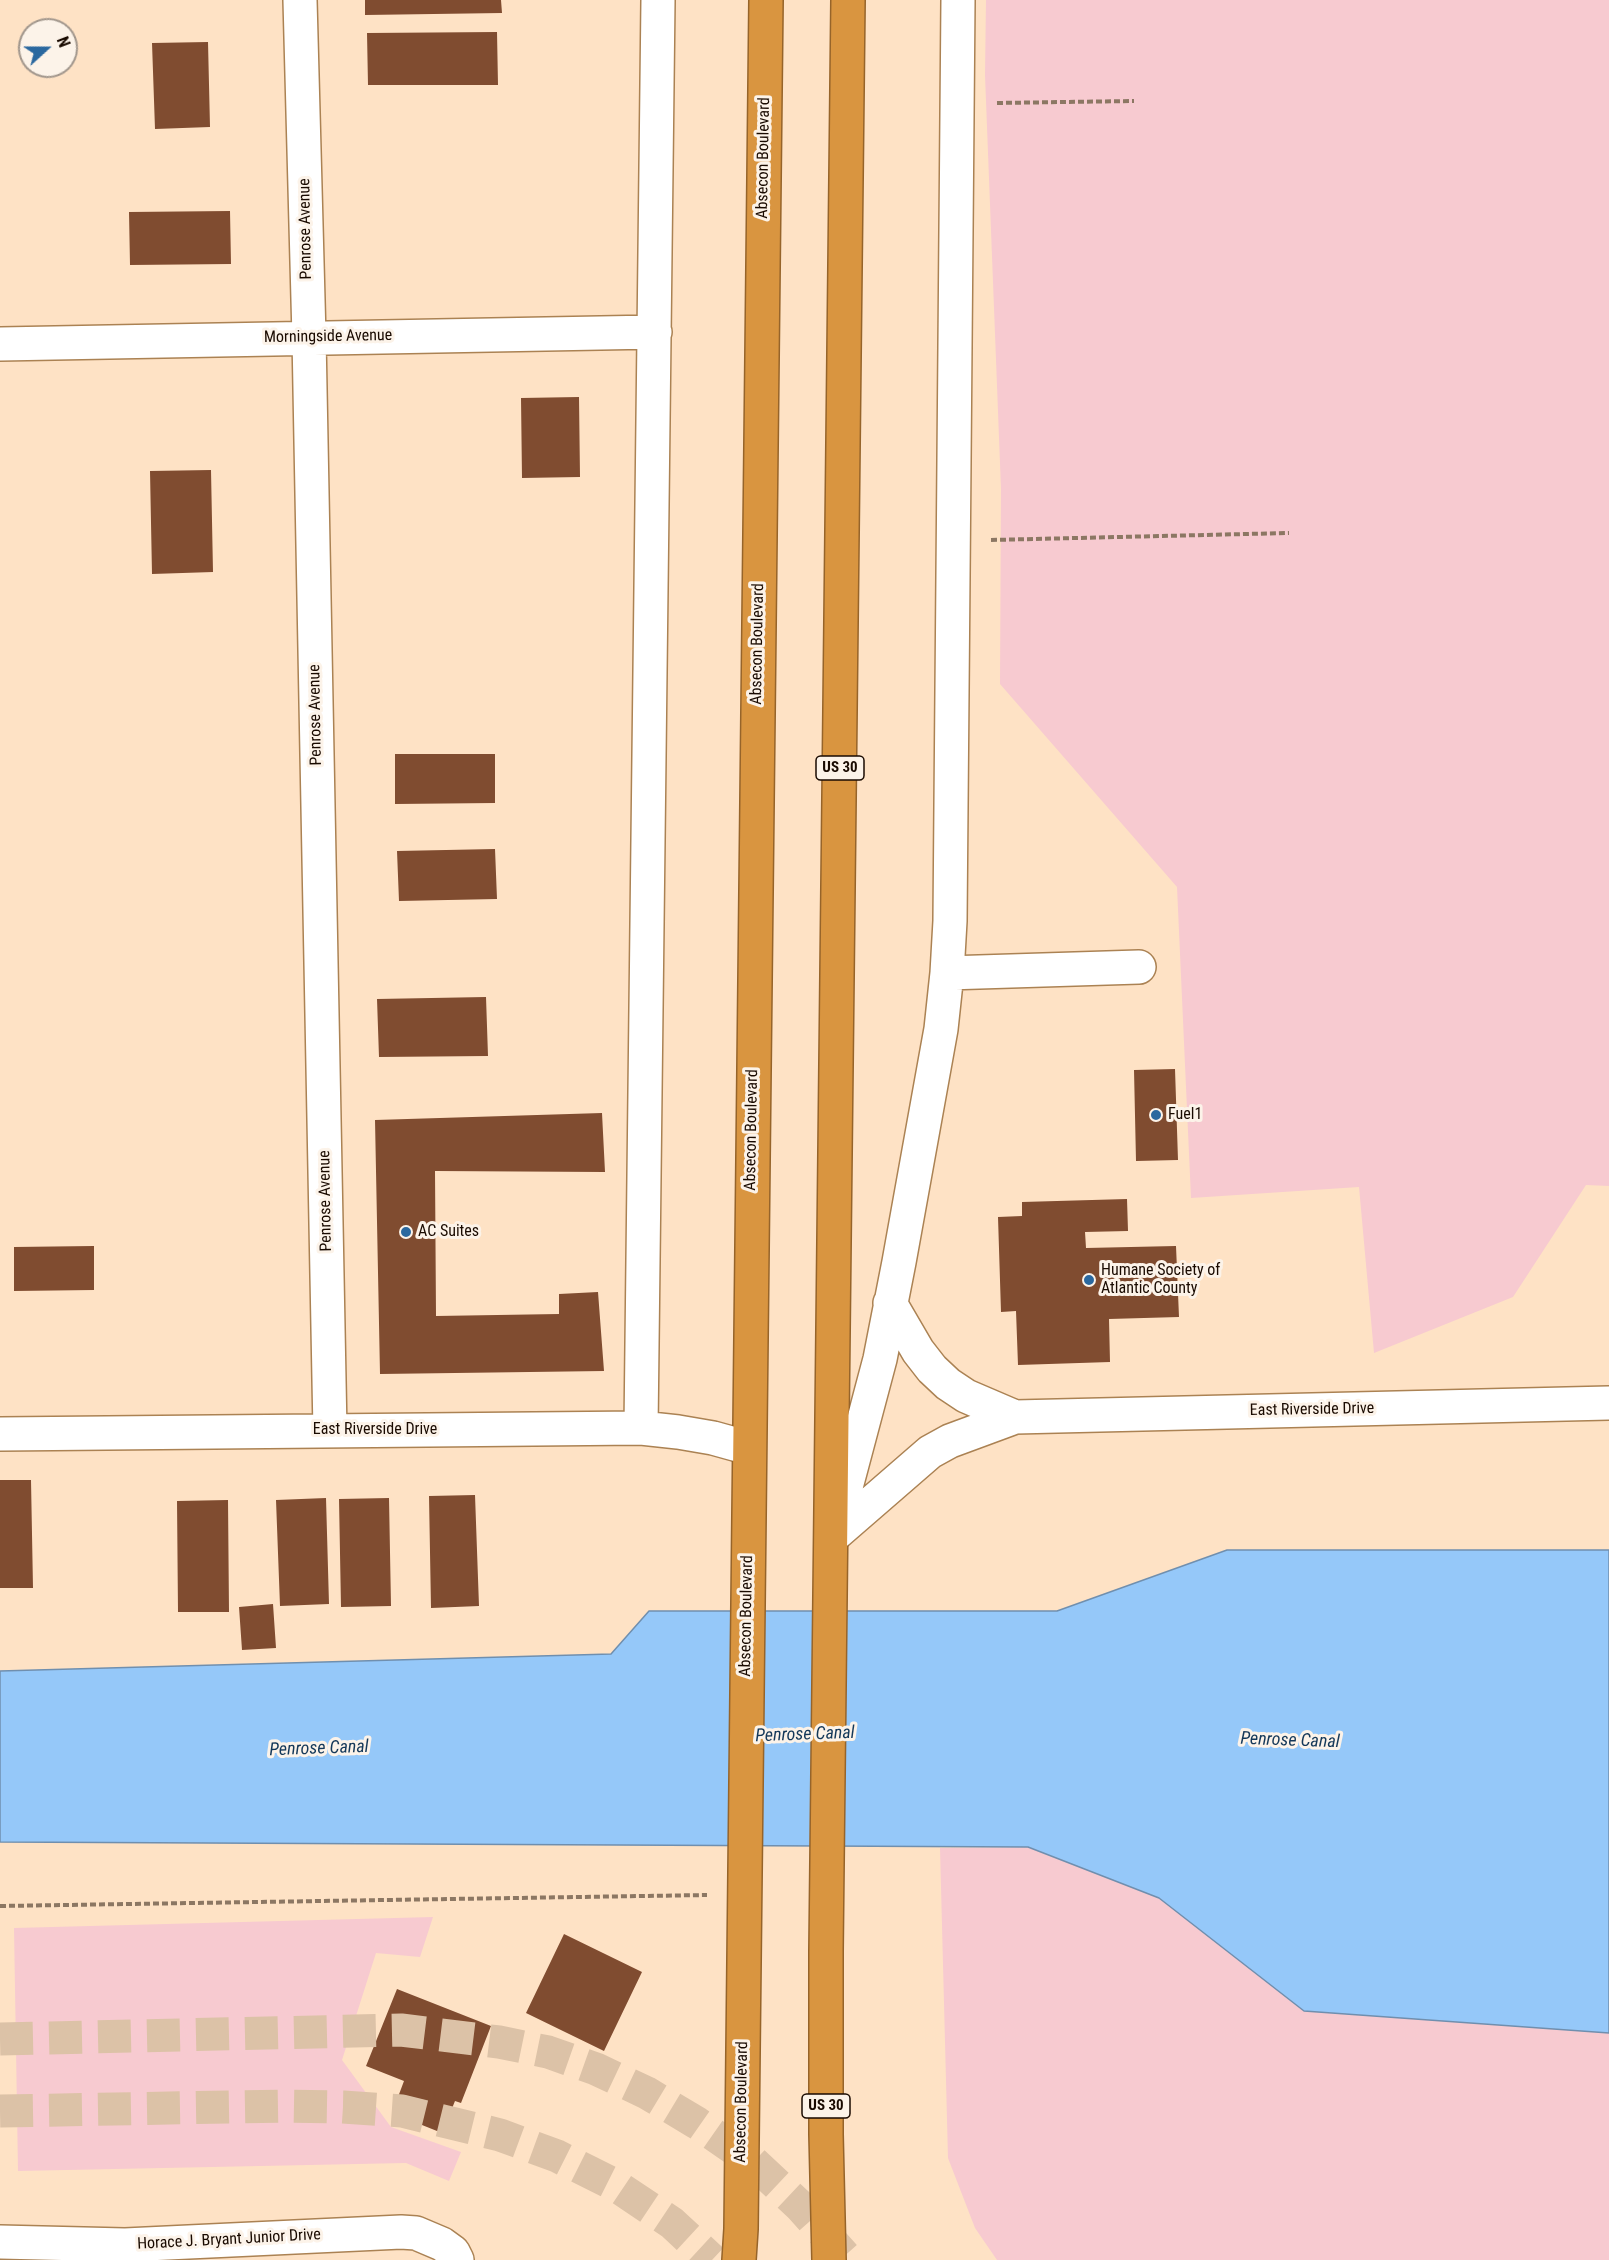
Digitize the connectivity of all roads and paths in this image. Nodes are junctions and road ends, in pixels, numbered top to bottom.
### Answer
1 (300, 0) edge
2 (658, 0) edge
3 (766, 0) edge
4 (848, 0) edge
5 (958, 0) edge
6 (1134, 101) dead end
7 (957, 104) junction
8 (655, 332) junction
9 (309, 337) junction
10 (0, 344) edge
11 (1289, 532) dead end
12 (955, 541) junction
13 (1139, 967) dead end
14 (947, 973) junction
15 (890, 1303) junction
16 (1609, 1403) edge
17 (1015, 1417) junction
18 (641, 1428) junction
19 (330, 1431) junction
20 (0, 1434) edge
21 (749, 1448) junction
22 (832, 1537) junction
23 (744, 1895) junction
24 (0, 1906) edge
25 (0, 2242) edge
26 (741, 2250) edge
27 (455, 2256) edge
28 (829, 2260) edge

1 - 9 street, Penrose Avenue
2 - 8 street
3 - 21 highway, Absecon Boulevard
4 - 22 highway, US 30
5 - 7 street
6 - 7 path
7 - 12 street
8 - 9 street, Morningside Avenue
8 - 18 street
9 - 10 street, Morningside Avenue
9 - 19 street, Penrose Avenue
11 - 12 path
12 - 14 street
13 - 14 street
14 - 15 street
15 - 17 street, East Riverside Drive
15 - 22 street
16 - 17 street, East Riverside Drive
17 - 22 street, East Riverside Drive
18 - 19 street, East Riverside Drive
18 - 21 street, East Riverside Drive
19 - 20 street, East Riverside Drive
21 - 23 highway, Absecon Boulevard
22 - 28 highway, US 30
23 - 24 path
23 - 26 highway, Absecon Boulevard
25 - 27 street, Horace J. Bryant Junior Drive

